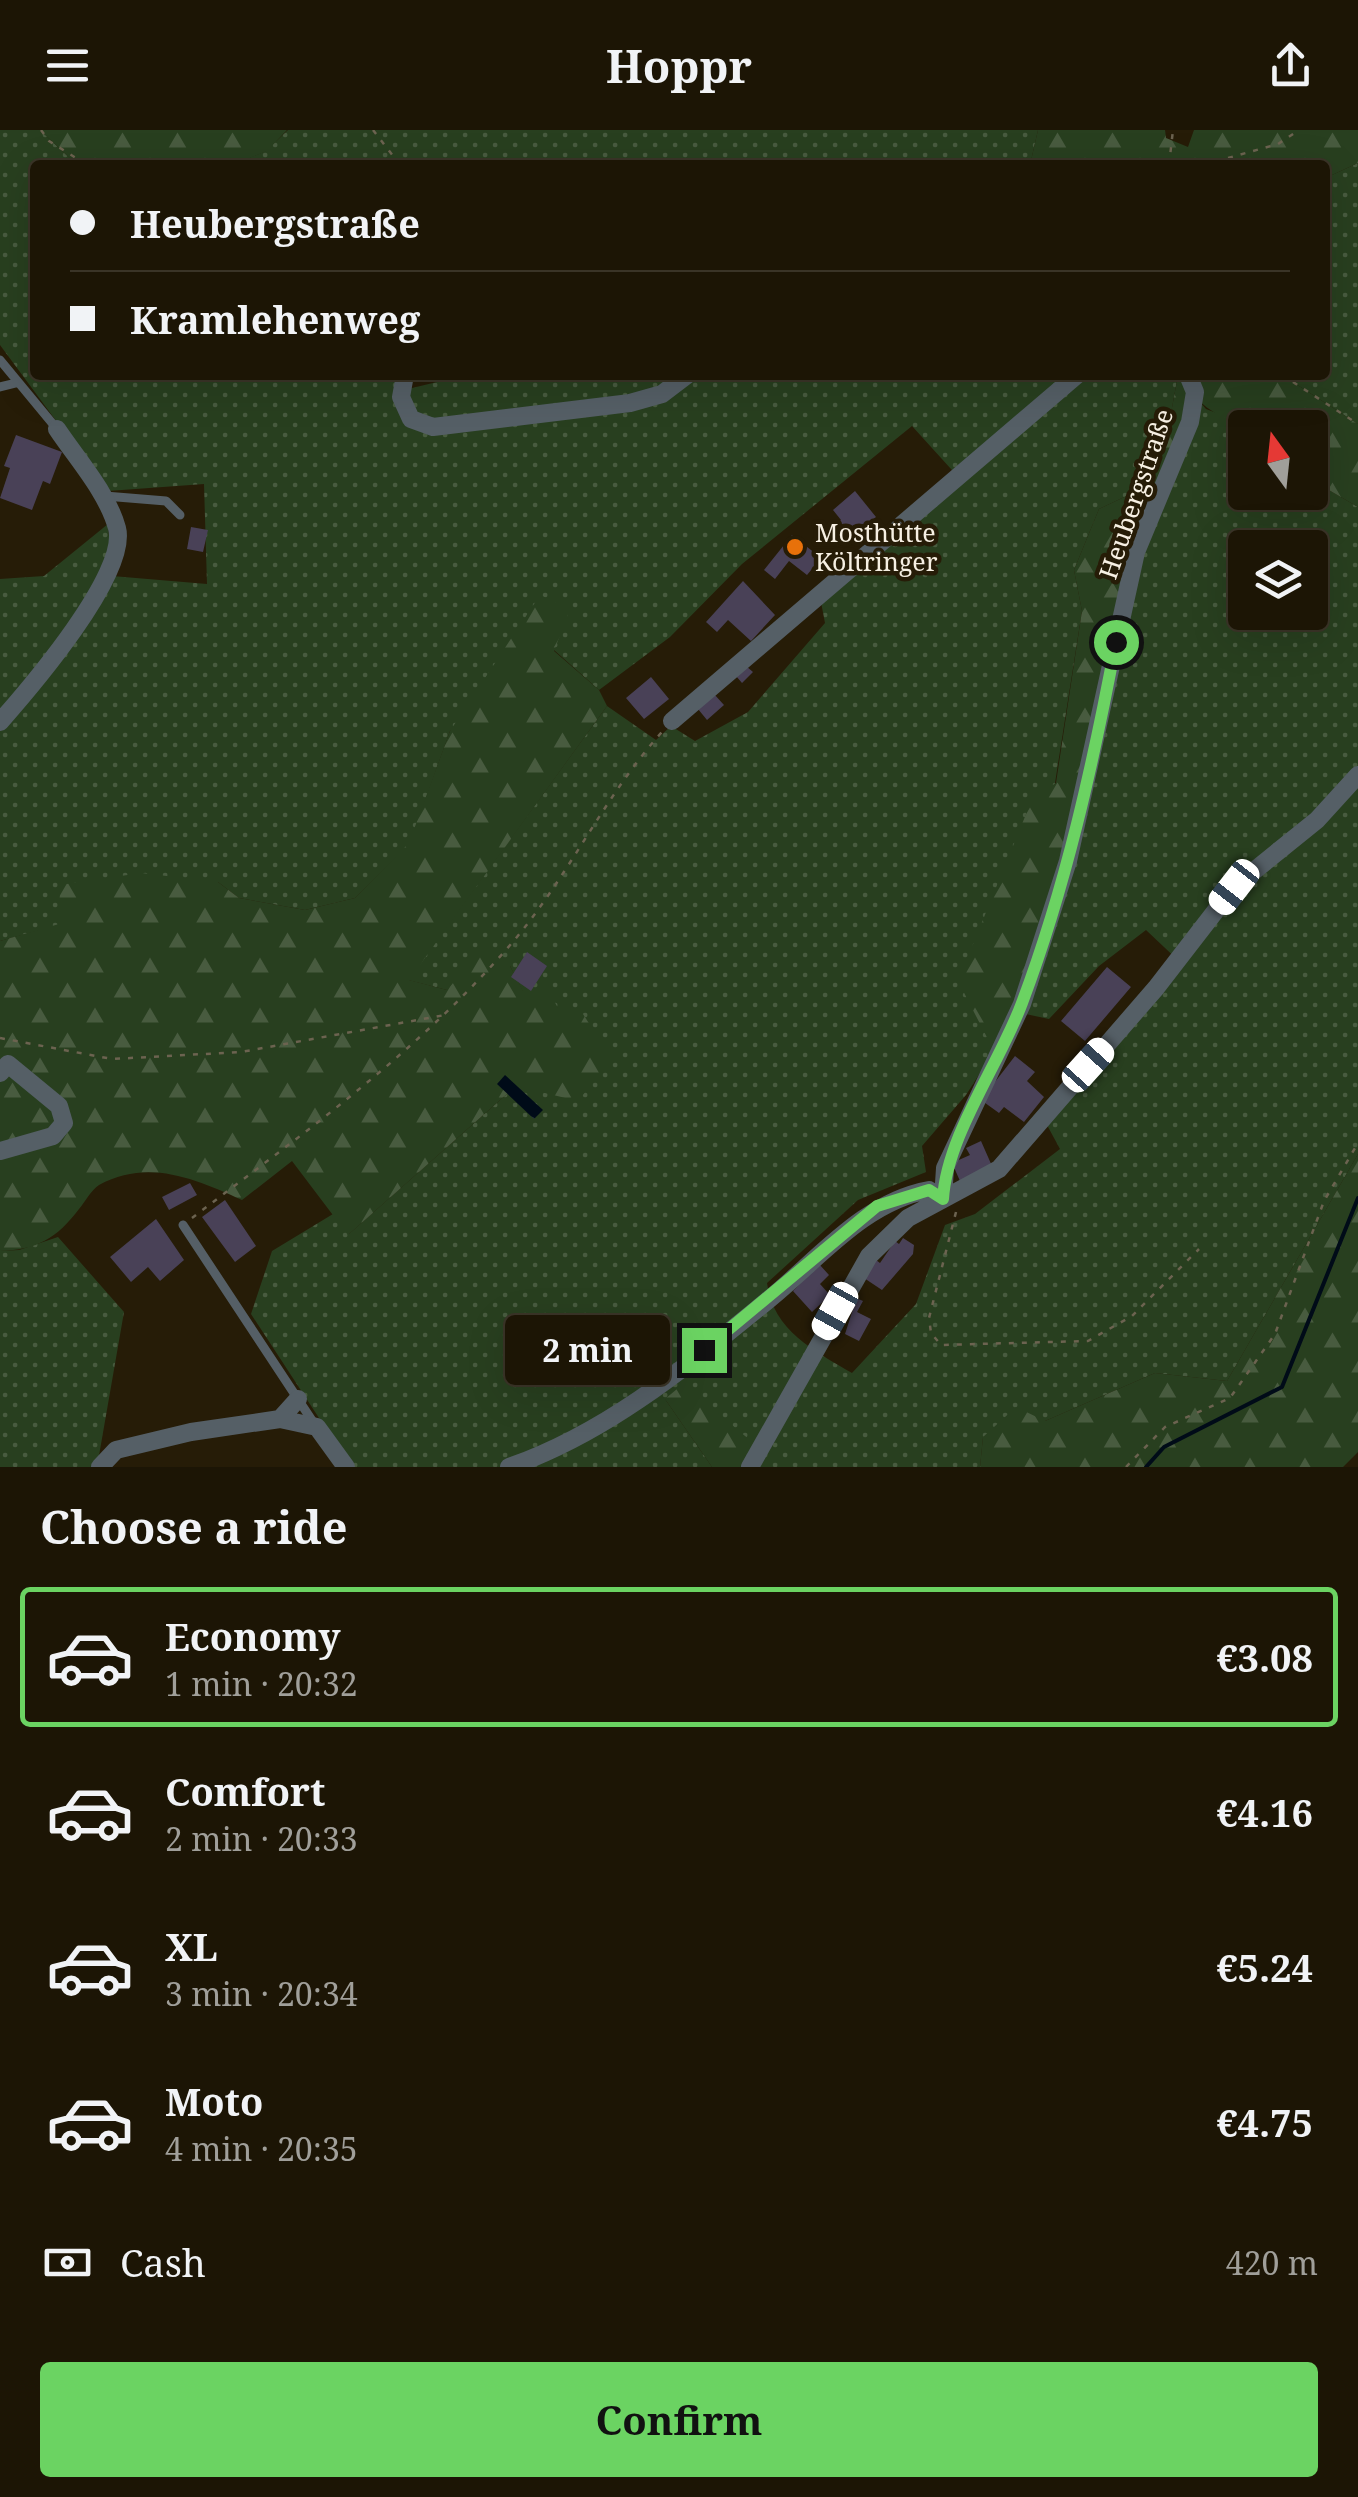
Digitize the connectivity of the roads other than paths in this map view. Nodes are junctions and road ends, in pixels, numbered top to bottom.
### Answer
1 (0, 360) edge
2 (404, 380) edge
3 (680, 380) edge
4 (1070, 380) edge
5 (1190, 380) edge
6 (16, 383) junction
7 (0, 387) edge
8 (57, 430) joint
9 (102, 496) junction
10 (180, 515) dead end
11 (672, 721) road end
12 (0, 722) edge
13 (1358, 775) edge
14 (3, 1062) edge
15 (0, 1151) edge
16 (943, 1199) junction
17 (183, 1225) road end
18 (298, 1399) junction
19 (280, 1419) junction
20 (317, 1427) junction
21 (100, 1467) edge
22 (346, 1467) edge
23 (509, 1467) edge
24 (750, 1467) edge

1 - 6 lane
2 - 3 street
4 - 11 street
5 - 16 street, Heubergstraße
6 - 7 lane
6 - 8 lane
8 - 9 street
9 - 10 lane
9 - 12 street
13 - 16 street
14 - 15 street
16 - 23 street
16 - 24 street
17 - 18 lane
18 - 19 street
18 - 20 lane
19 - 20 street
19 - 21 street
20 - 22 street

